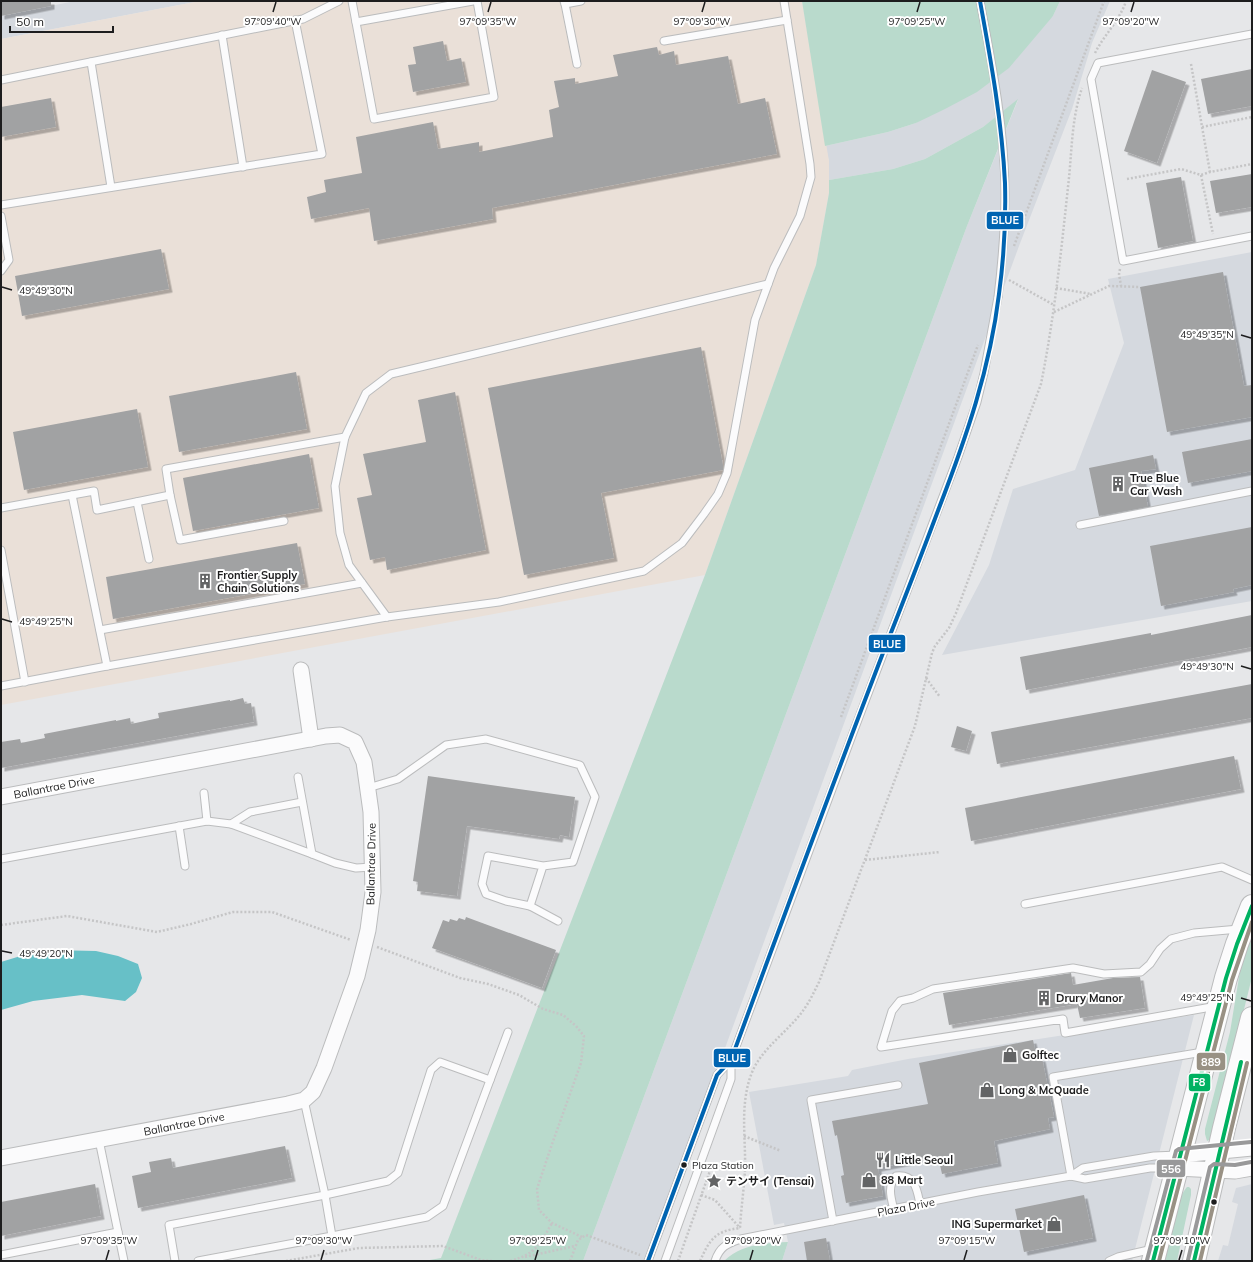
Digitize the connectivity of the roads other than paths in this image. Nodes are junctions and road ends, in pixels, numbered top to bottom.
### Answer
1 (338, 1) edge
2 (352, 1) edge
3 (473, 1) edge
4 (477, 1) edge
5 (580, 1) edge
6 (784, 1) edge
7 (980, 1) edge
8 (564, 2) edge
9 (296, 20) junction
10 (787, 20) junction
11 (356, 22) junction
12 (1252, 34) edge
13 (222, 35) junction
14 (664, 41) dead end
15 (91, 62) junction
16 (577, 64) dead end
17 (1, 80) edge
18 (243, 167) junction
19 (111, 187) junction
20 (1, 205) edge
21 (1, 216) edge
22 (1252, 236) edge
23 (1, 271) edge
24 (768, 284) junction
25 (345, 437) junction
26 (1252, 491) edge
27 (72, 495) junction
28 (170, 495) junction
29 (137, 502) junction
30 (1, 508) edge
31 (284, 521) dead end
32 (1080, 525) dead end
33 (1, 550) edge
34 (149, 559) dead end
35 (362, 583) junction
36 (387, 617) junction
37 (100, 630) junction
38 (107, 666) junction
39 (301, 670) dead end
40 (25, 682) junction
41 (1, 686) edge
42 (311, 739) junction
43 (298, 776) dead end
44 (368, 788) junction
45 (204, 793) dead end
46 (1, 797) edge
47 (302, 802) junction
48 (207, 821) junction
49 (231, 824) junction
50 (179, 826) junction
51 (312, 854) junction
52 (1, 859) edge
53 (185, 866) dead end
54 (543, 866) junction
55 (373, 867) junction
56 (1252, 880) edge
57 (1025, 904) dead end
58 (530, 906) junction
59 (1252, 906) edge
60 (558, 921) dead end
61 (1243, 928) junction
62 (1219, 1005) junction
63 (1252, 1018) edge
64 (508, 1032) dead end
65 (1208, 1051) junction
66 (730, 1060) junction
67 (490, 1080) junction
68 (898, 1085) dead end
69 (304, 1100) junction
70 (99, 1140) junction
71 (1252, 1148) edge
72 (1, 1158) edge
73 (1217, 1161) junction
74 (1179, 1162) junction
75 (1252, 1168) edge
76 (1071, 1176) junction
77 (325, 1195) junction
78 (920, 1204) junction
79 (894, 1210) junction
80 (833, 1221) junction
81 (118, 1232) junction
82 (332, 1236) junction
83 (1155, 1254) edge
84 (1, 1255) edge
85 (649, 1259) edge
86 (124, 1261) edge
87 (175, 1261) edge
88 (198, 1261) edge
89 (665, 1261) edge
90 (715, 1261) edge
91 (1109, 1261) edge
92 (1194, 1261) edge

1 - 9 lane
2 - 11 lane
3 - 11 lane
4 - 11 lane
5 - 8 lane
6 - 10 lane
7 - 66 lane, bridge
8 - 16 lane
9 - 13 lane
9 - 18 lane
10 - 14 lane
10 - 24 lane
12 - 22 lane
13 - 15 lane
13 - 18 lane
15 - 17 lane
15 - 19 lane
18 - 19 lane
19 - 20 lane
21 - 23 lane
24 - 25 lane
24 - 36 lane
25 - 28 lane
25 - 35 lane
26 - 32 lane
27 - 29 lane
27 - 30 lane
27 - 37 lane
28 - 29 lane
28 - 31 lane
29 - 34 lane
33 - 40 lane
35 - 36 lane
35 - 37 lane
36 - 38 lane
37 - 38 lane
38 - 40 lane
39 - 42 street
40 - 41 lane
42 - 44 street, Ballantrae Drive
42 - 46 street, Ballantrae Drive
43 - 47 lane
44 - 54 lane
44 - 55 street, Ballantrae Drive
45 - 48 lane
47 - 49 lane
47 - 51 lane
48 - 49 lane
48 - 50 lane
49 - 51 lane
50 - 52 lane
50 - 53 lane
51 - 55 lane
54 - 58 lane
54 - 58 lane
55 - 69 street, Ballantrae Drive
56 - 57 lane
58 - 60 lane
59 - 61 main road
61 - 62 main road
61 - 62 lane
62 - 65 main road
63 - 73 main road
64 - 67 lane
65 - 74 main road
65 - 76 lane
66 - 85 lane
66 - 89 lane
67 - 77 lane
67 - 82 lane
68 - 80 lane
69 - 70 street, Ballantrae Drive
69 - 77 lane
70 - 72 street, Ballantrae Drive
70 - 81 lane
71 - 73 street, Plaza Drive
73 - 74 street, Plaza Drive
73 - 75 street, Plaza Drive
73 - 92 main road
74 - 76 lane, Plaza Drive
74 - 76 lane, Plaza Drive
74 - 83 main road
76 - 78 lane, Plaza Drive
77 - 82 lane
77 - 87 lane
78 - 79 lane, Plaza Drive
78 - 79 lane
79 - 80 lane, Plaza Drive
80 - 90 lane, Plaza Drive
81 - 84 lane
81 - 86 lane
82 - 88 lane
83 - 91 lane

